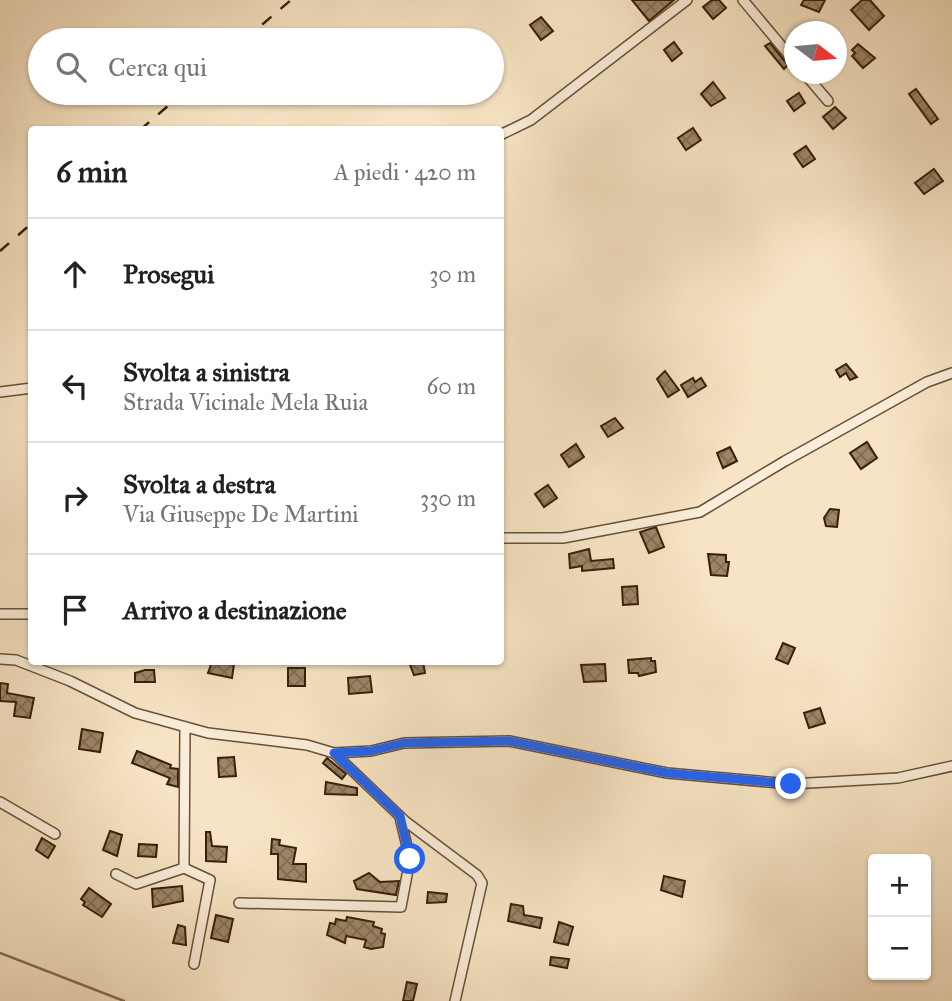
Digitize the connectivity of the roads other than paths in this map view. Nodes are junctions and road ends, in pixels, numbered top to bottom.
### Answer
1 (687, 0) edge
2 (743, 0) edge
3 (784, 49) edge
4 (814, 84) edge
5 (828, 101) dead end
6 (504, 133) edge
7 (952, 373) edge
8 (28, 388) edge
9 (0, 392) edge
10 (504, 538) edge
11 (0, 614) edge
12 (28, 614) edge
13 (0, 659) edge
14 (28, 665) edge
15 (29, 665) edge
16 (185, 727) junction
17 (334, 753) junction
18 (952, 766) edge
19 (0, 803) edge
20 (400, 816) junction
21 (55, 834) dead end
22 (184, 868) junction
23 (117, 874) dead end
24 (239, 903) dead end
25 (194, 964) dead end
26 (455, 1001) edge

1 - 6 street
2 - 3 street
4 - 5 street
7 - 10 street
8 - 9 street
11 - 12 street
13 - 14 street
15 - 16 street
16 - 17 street
16 - 22 street
17 - 18 street
17 - 20 street
19 - 21 street
20 - 24 street
20 - 26 street
22 - 23 street
22 - 25 street

